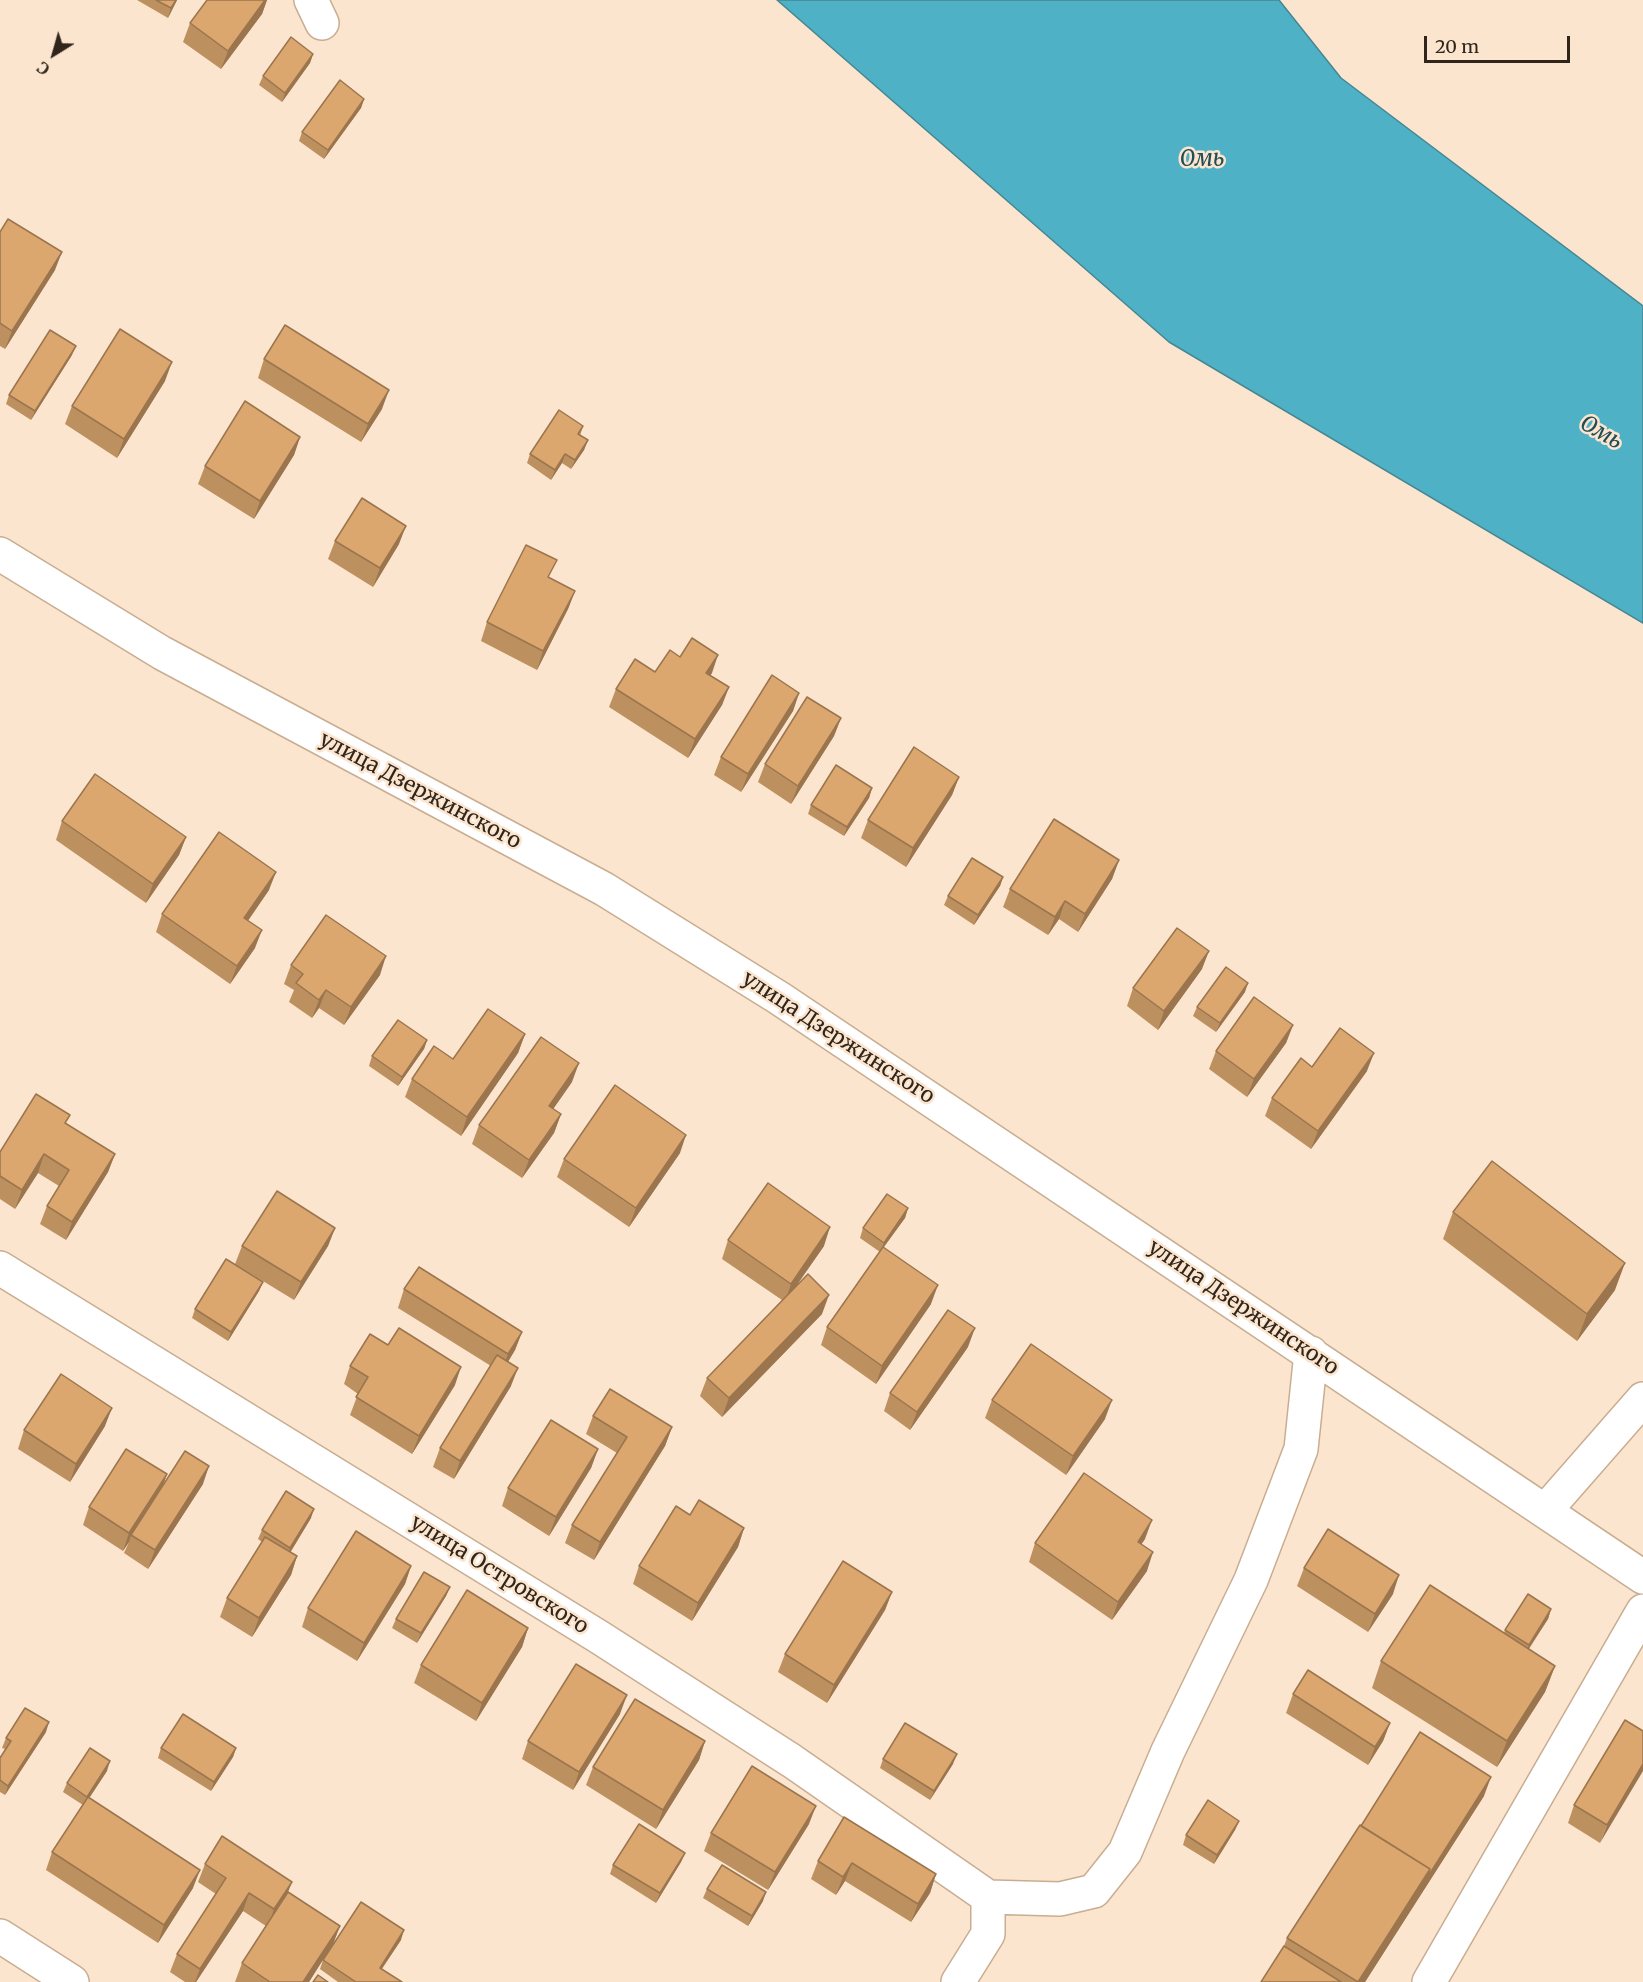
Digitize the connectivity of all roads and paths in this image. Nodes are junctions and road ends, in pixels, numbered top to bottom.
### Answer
1 (0, 554) edge
2 (0, 1268) edge
3 (1311, 1353) junction
4 (1643, 1399) edge
5 (1545, 1511) junction
6 (1643, 1577) edge
7 (1643, 1611) edge
8 (988, 1897) junction
9 (0, 1936) edge
10 (72, 1982) edge
11 (958, 1982) edge
12 (1429, 1982) edge

1 - 3 street, улица Дзержинского
2 - 8 street, улица Островского
3 - 5 street, улица Дзержинского
3 - 8 street
4 - 5 street
5 - 6 street, улица Дзержинского
7 - 12 street
8 - 11 street
9 - 10 street

